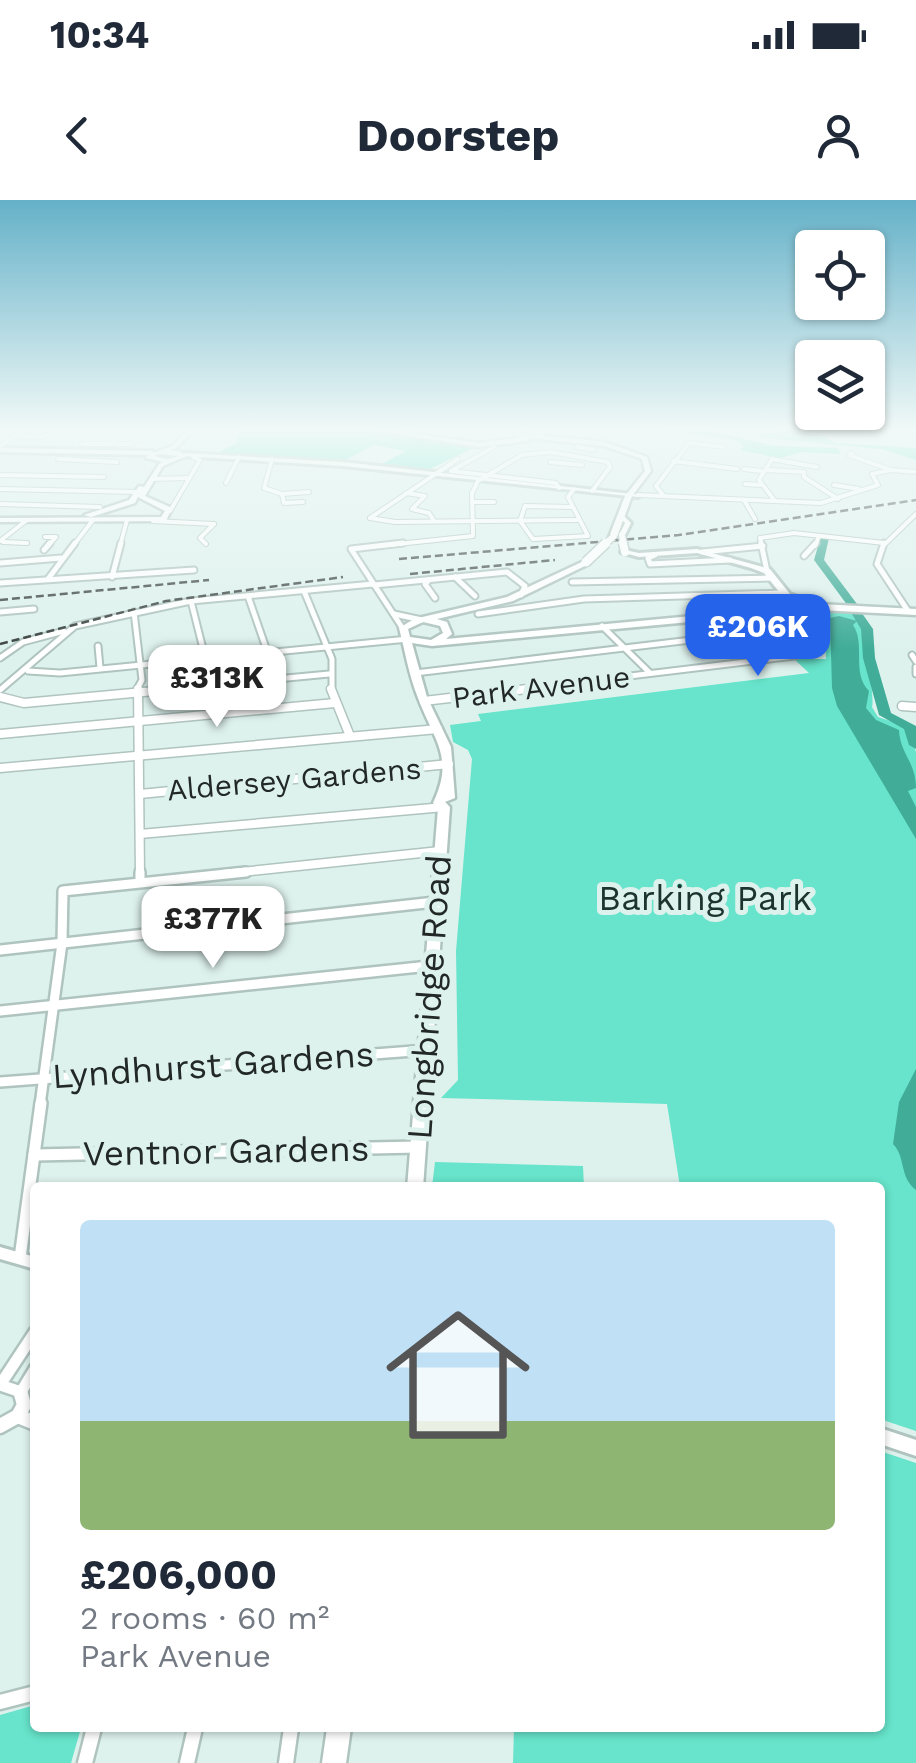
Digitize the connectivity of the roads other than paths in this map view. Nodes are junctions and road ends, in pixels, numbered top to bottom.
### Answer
1 (472, 502) edge
2 (127, 503) edge
3 (153, 503) edge
4 (174, 503) edge
5 (391, 503) edge
6 (417, 503) edge
7 (570, 503) edge
8 (629, 503) edge
9 (745, 503) edge
10 (0, 504) edge
11 (51, 505) junction
12 (122, 505) junction
13 (158, 505) junction
14 (572, 507) junction
15 (105, 508) junction
16 (170, 510) junction
17 (916, 514) edge
18 (753, 518) dead end
19 (0, 520) edge
20 (30, 520) junction
21 (63, 520) junction
22 (92, 520) junction
23 (112, 520) junction
24 (577, 520) junction
25 (163, 521) junction
26 (520, 521) junction
27 (126, 522) junction
28 (435, 522) junction
29 (474, 522) junction
30 (913, 522) edge
31 (44, 536) dead end
32 (618, 536) junction
33 (819, 536) junction
34 (0, 542) edge
35 (52, 542) junction
36 (74, 542) junction
37 (27, 543) dead end
38 (884, 543) junction
39 (206, 544) dead end
40 (763, 546) junction
41 (44, 550) dead end
42 (702, 552) junction
43 (655, 554) junction
44 (804, 556) dead end
45 (62, 558) junction
46 (730, 560) junction
47 (0, 563) edge
48 (194, 570) dead end
49 (769, 574) junction
50 (112, 576) junction
51 (455, 577) junction
52 (48, 579) junction
53 (429, 580) junction
54 (572, 582) joint
55 (0, 583) edge
56 (373, 585) junction
57 (304, 591) junction
58 (783, 593) junction
59 (248, 596) junction
60 (475, 596) dead end
61 (435, 598) dead end
62 (524, 598) junction
63 (584, 599) junction
64 (191, 601) junction
65 (557, 602) junction
66 (819, 607) junction
67 (34, 608) dead end
68 (0, 612) edge
69 (134, 612) junction
70 (566, 612) dead end
71 (791, 612) junction
72 (912, 612) edge
73 (394, 614) junction
74 (452, 614) junction
75 (478, 614) dead end
76 (422, 620) junction
77 (602, 626) junction
78 (446, 628) junction
79 (792, 628) junction
80 (64, 632) junction
81 (407, 636) junction
82 (486, 639) junction
83 (430, 643) junction
84 (98, 646) dead end
85 (327, 647) junction
86 (624, 648) junction
87 (267, 652) junction
88 (411, 652) junction
89 (205, 657) junction
90 (0, 658) edge
91 (141, 665) junction
92 (100, 668) junction
93 (28, 671) junction
94 (415, 673) junction
95 (329, 674) junction
96 (650, 674) junction
97 (136, 692) junction
98 (0, 693) edge
99 (424, 701) junction
100 (335, 703) junction
101 (902, 706) dead end
102 (916, 707) edge
103 (138, 722) junction
104 (438, 729) junction
105 (0, 734) edge
106 (350, 736) junction
107 (138, 756) junction
108 (449, 764) junction
109 (0, 768) edge
110 (140, 794) junction
111 (444, 807) junction
112 (140, 834) junction
113 (440, 852) junction
114 (140, 881) junction
115 (434, 902) junction
116 (62, 944) junction
117 (0, 950) edge
118 (429, 966) junction
119 (53, 1006) junction
120 (0, 1011) edge
121 (427, 1050) junction
122 (43, 1077) junction
123 (0, 1082) edge
124 (418, 1147) junction
125 (34, 1155) junction
126 (32, 1182) edge
127 (415, 1182) edge
128 (30, 1225) edge
129 (0, 1254) edge
130 (28, 1260) edge
131 (30, 1340) edge
132 (30, 1378) edge
133 (0, 1385) edge
134 (22, 1392) junction
135 (18, 1416) junction
136 (30, 1420) edge
137 (0, 1426) edge
138 (885, 1438) edge
139 (916, 1448) edge
140 (30, 1694) edge
141 (0, 1702) edge
142 (93, 1732) edge
143 (194, 1732) edge
144 (290, 1732) edge
145 (338, 1732) edge
146 (84, 1763) edge
147 (187, 1763) edge
148 (286, 1763) edge
149 (334, 1763) edge

1 - 29 street
2 - 12 main road
3 - 13 main road
4 - 16 street
5 - 28 street
6 - 28 street
7 - 14 street
8 - 32 main road
9 - 18 street
10 - 11 street
11 - 15 street
11 - 20 street
12 - 13 main road
12 - 15 main road
13 - 16 main road
14 - 24 street
14 - 26 street
15 - 21 main road
15 - 23 main road
16 - 25 main road
17 - 30 street
19 - 20 main road
20 - 21 main road
20 - 34 street
21 - 22 main road
22 - 23 main road
22 - 36 street
23 - 27 main road
24 - 26 street
24 - 26 street
25 - 27 main road
25 - 39 street
26 - 29 street
27 - 50 street
28 - 29 street
29 - 56 street, Longbridge Road
30 - 38 street
31 - 35 street
32 - 43 street, bridge
32 - 62 main road, bridge
33 - 38 street
33 - 40 street
33 - 44 street
34 - 37 street
35 - 36 street
35 - 41 street
36 - 45 street
38 - 72 street
40 - 42 street
40 - 49 street
42 - 43 street
42 - 46 street
43 - 46 street
45 - 47 street
45 - 52 street
46 - 49 street
48 - 50 street
49 - 54 street
49 - 58 street
50 - 52 street
51 - 53 street
51 - 60 street
51 - 62 street
52 - 55 street
53 - 56 street
53 - 61 street
54 - 63 street
56 - 57 street
56 - 73 street, Longbridge Road
57 - 59 street
57 - 85 street
58 - 63 street
58 - 66 street
59 - 64 street
59 - 87 street
62 - 65 street
62 - 74 main road
62 - 75 street
63 - 65 street
64 - 69 street
64 - 89 street
65 - 70 street
66 - 71 main road
66 - 72 main road
67 - 68 street
69 - 80 street
69 - 91 street
71 - 77 main road
71 - 79 street, Park Avenue
73 - 76 street
73 - 81 street, Longbridge Road
74 - 76 main road
74 - 78 main road
76 - 78 main road
76 - 81 main road
77 - 82 main road
77 - 86 street
78 - 82 main road
78 - 83 main road
79 - 86 street
79 - 96 street, Park Avenue
80 - 90 street
80 - 93 street
81 - 83 main road
81 - 85 street
81 - 88 main road, Longbridge Road
82 - 83 main road
83 - 88 main road
84 - 92 street
85 - 87 street
85 - 95 street
86 - 94 street
86 - 96 street
87 - 89 street
88 - 94 main road, Longbridge Road
89 - 91 street
91 - 92 street
91 - 97 street
92 - 93 street
93 - 98 street
94 - 99 main road, Longbridge Road
95 - 97 street
95 - 100 street
96 - 99 street, Park Avenue
97 - 98 street
97 - 103 street
99 - 104 main road, Longbridge Road
100 - 103 street
100 - 106 street
101 - 102 street
103 - 105 street
103 - 107 street
104 - 106 street
104 - 108 main road, Longbridge Road
106 - 107 street
107 - 109 street
107 - 110 street
108 - 110 street, Aldersey Gardens
108 - 111 main road, Longbridge Road
110 - 112 street
111 - 112 street
111 - 113 main road, Longbridge Road
112 - 114 street
113 - 114 street
113 - 115 main road, Longbridge Road
114 - 116 street
115 - 116 street
115 - 118 main road, Longbridge Road
116 - 117 street
116 - 119 street
118 - 119 street
118 - 121 main road, Longbridge Road
119 - 120 street
119 - 122 street
121 - 122 street, Lyndhurst Gardens
121 - 124 main road, Longbridge Road
122 - 123 street, Lyndhurst Gardens
122 - 125 street
124 - 125 street, Ventnor Gardens
124 - 127 main road, Longbridge Road
125 - 126 street
128 - 130 street
129 - 130 street
131 - 133 street
132 - 134 street
133 - 134 street
134 - 135 street
135 - 136 street
135 - 137 street
138 - 139 street
140 - 141 street
142 - 146 street
143 - 147 street
144 - 148 street
145 - 149 main road

